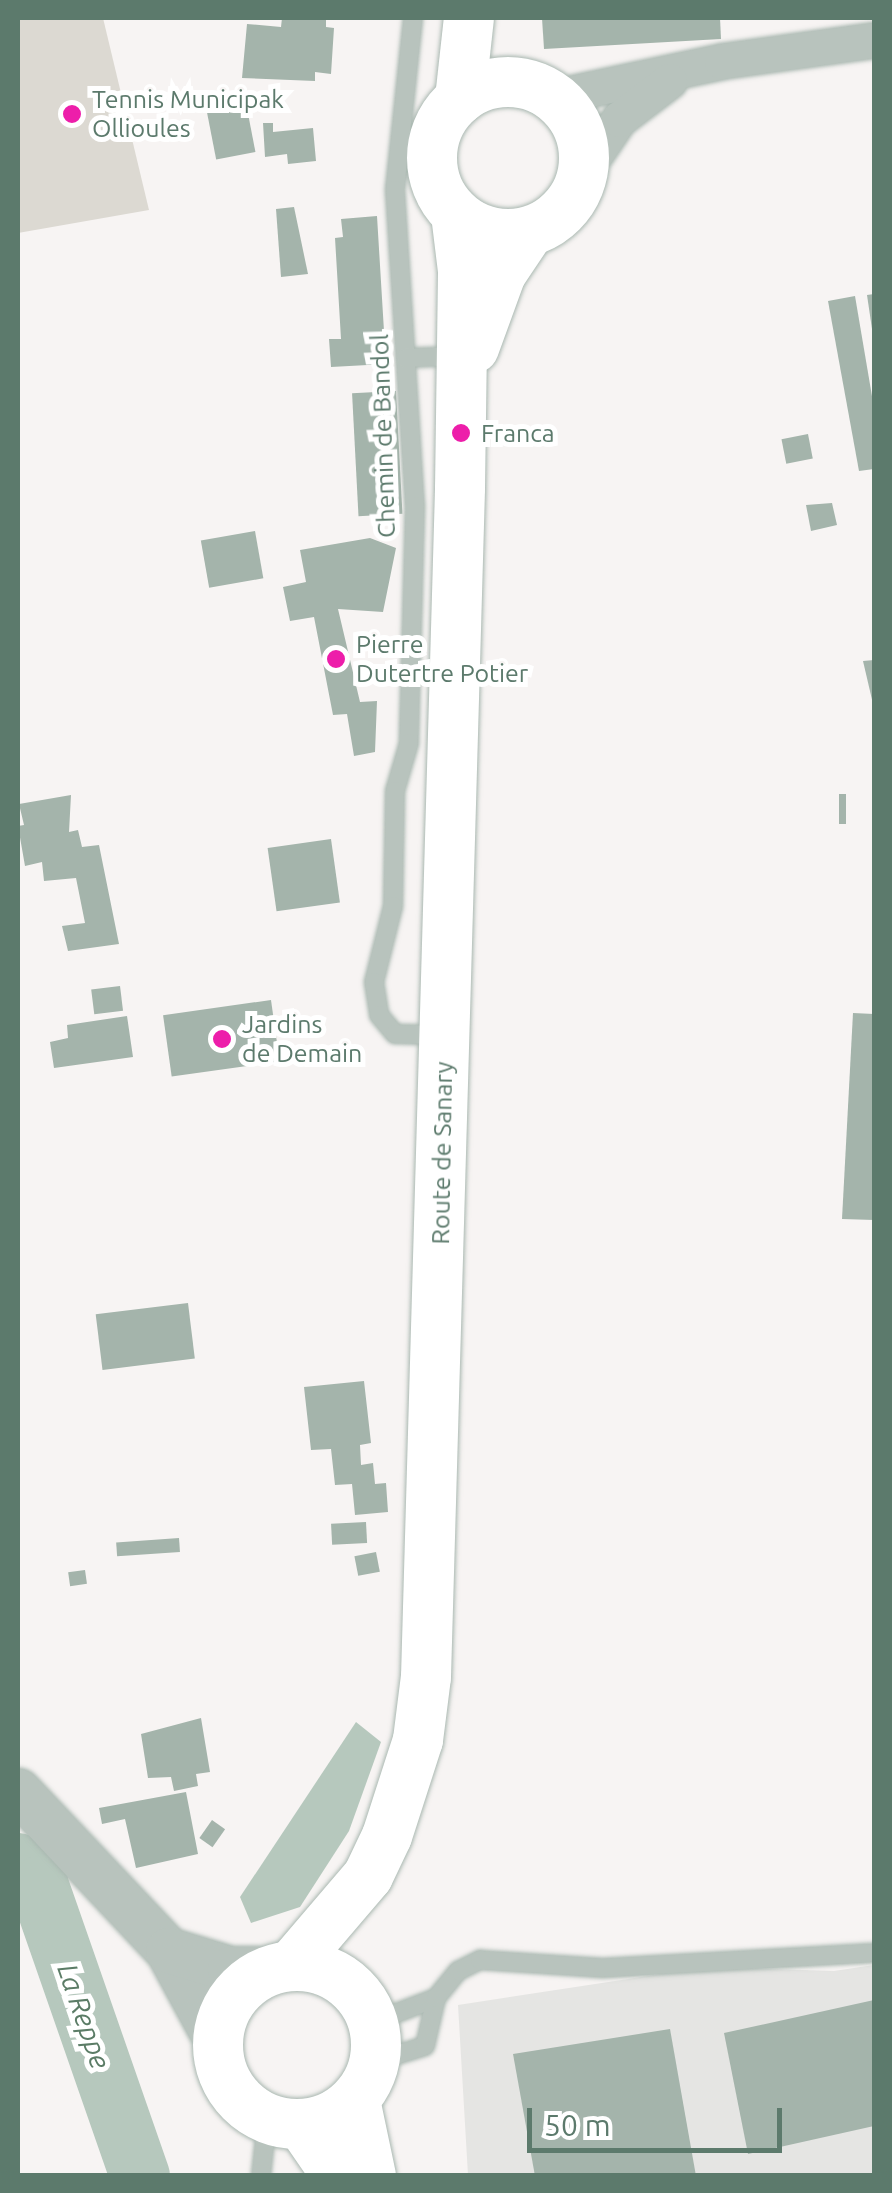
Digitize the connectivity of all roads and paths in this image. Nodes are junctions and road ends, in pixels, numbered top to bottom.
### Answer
1 (413, 18) edge
2 (468, 18) edge
3 (496, 18) edge
4 (874, 40) edge
5 (676, 75) junction
6 (542, 91) junction
7 (460, 99) junction
8 (582, 174) junction
9 (456, 214) junction
10 (529, 232) junction
11 (459, 356) junction
12 (406, 358) junction
13 (461, 421) junction
14 (444, 1034) junction
15 (18, 1790) edge
16 (368, 1876) junction
17 (168, 1950) junction
18 (874, 1953) edge
19 (282, 1967) junction
20 (436, 1998) junction
21 (217, 2041) junction
22 (365, 2044) junction
23 (284, 2122) junction
24 (261, 2176) edge
25 (337, 2176) edge
26 (371, 2176) edge

1 - 12 lane, Chemin de Bandol
2 - 7 main road, Route de Sanary
3 - 6 main road
4 - 5 street
5 - 6 street
5 - 8 street
6 - 7 main road
6 - 8 main road
7 - 9 main road, Route de Sanary
8 - 10 main road, Route de Sanary
9 - 10 main road
9 - 11 main road, Route de Sanary
10 - 13 main road, Route de Sanary
11 - 12 lane
11 - 13 main road, Route de Sanary
12 - 14 lane, Chemin de Bandol
13 - 14 main road, Route de Sanary
14 - 16 main road, Route de Sanary
15 - 17 street
16 - 19 main road, Route de Sanary
16 - 22 main road, Route de Sanary
17 - 19 street
17 - 21 street
18 - 20 lane
19 - 21 main road
19 - 22 main road
20 - 22 lane
20 - 22 lane
21 - 23 main road
22 - 23 main road
22 - 26 main road, Route de Sanary
23 - 24 lane
23 - 25 main road

